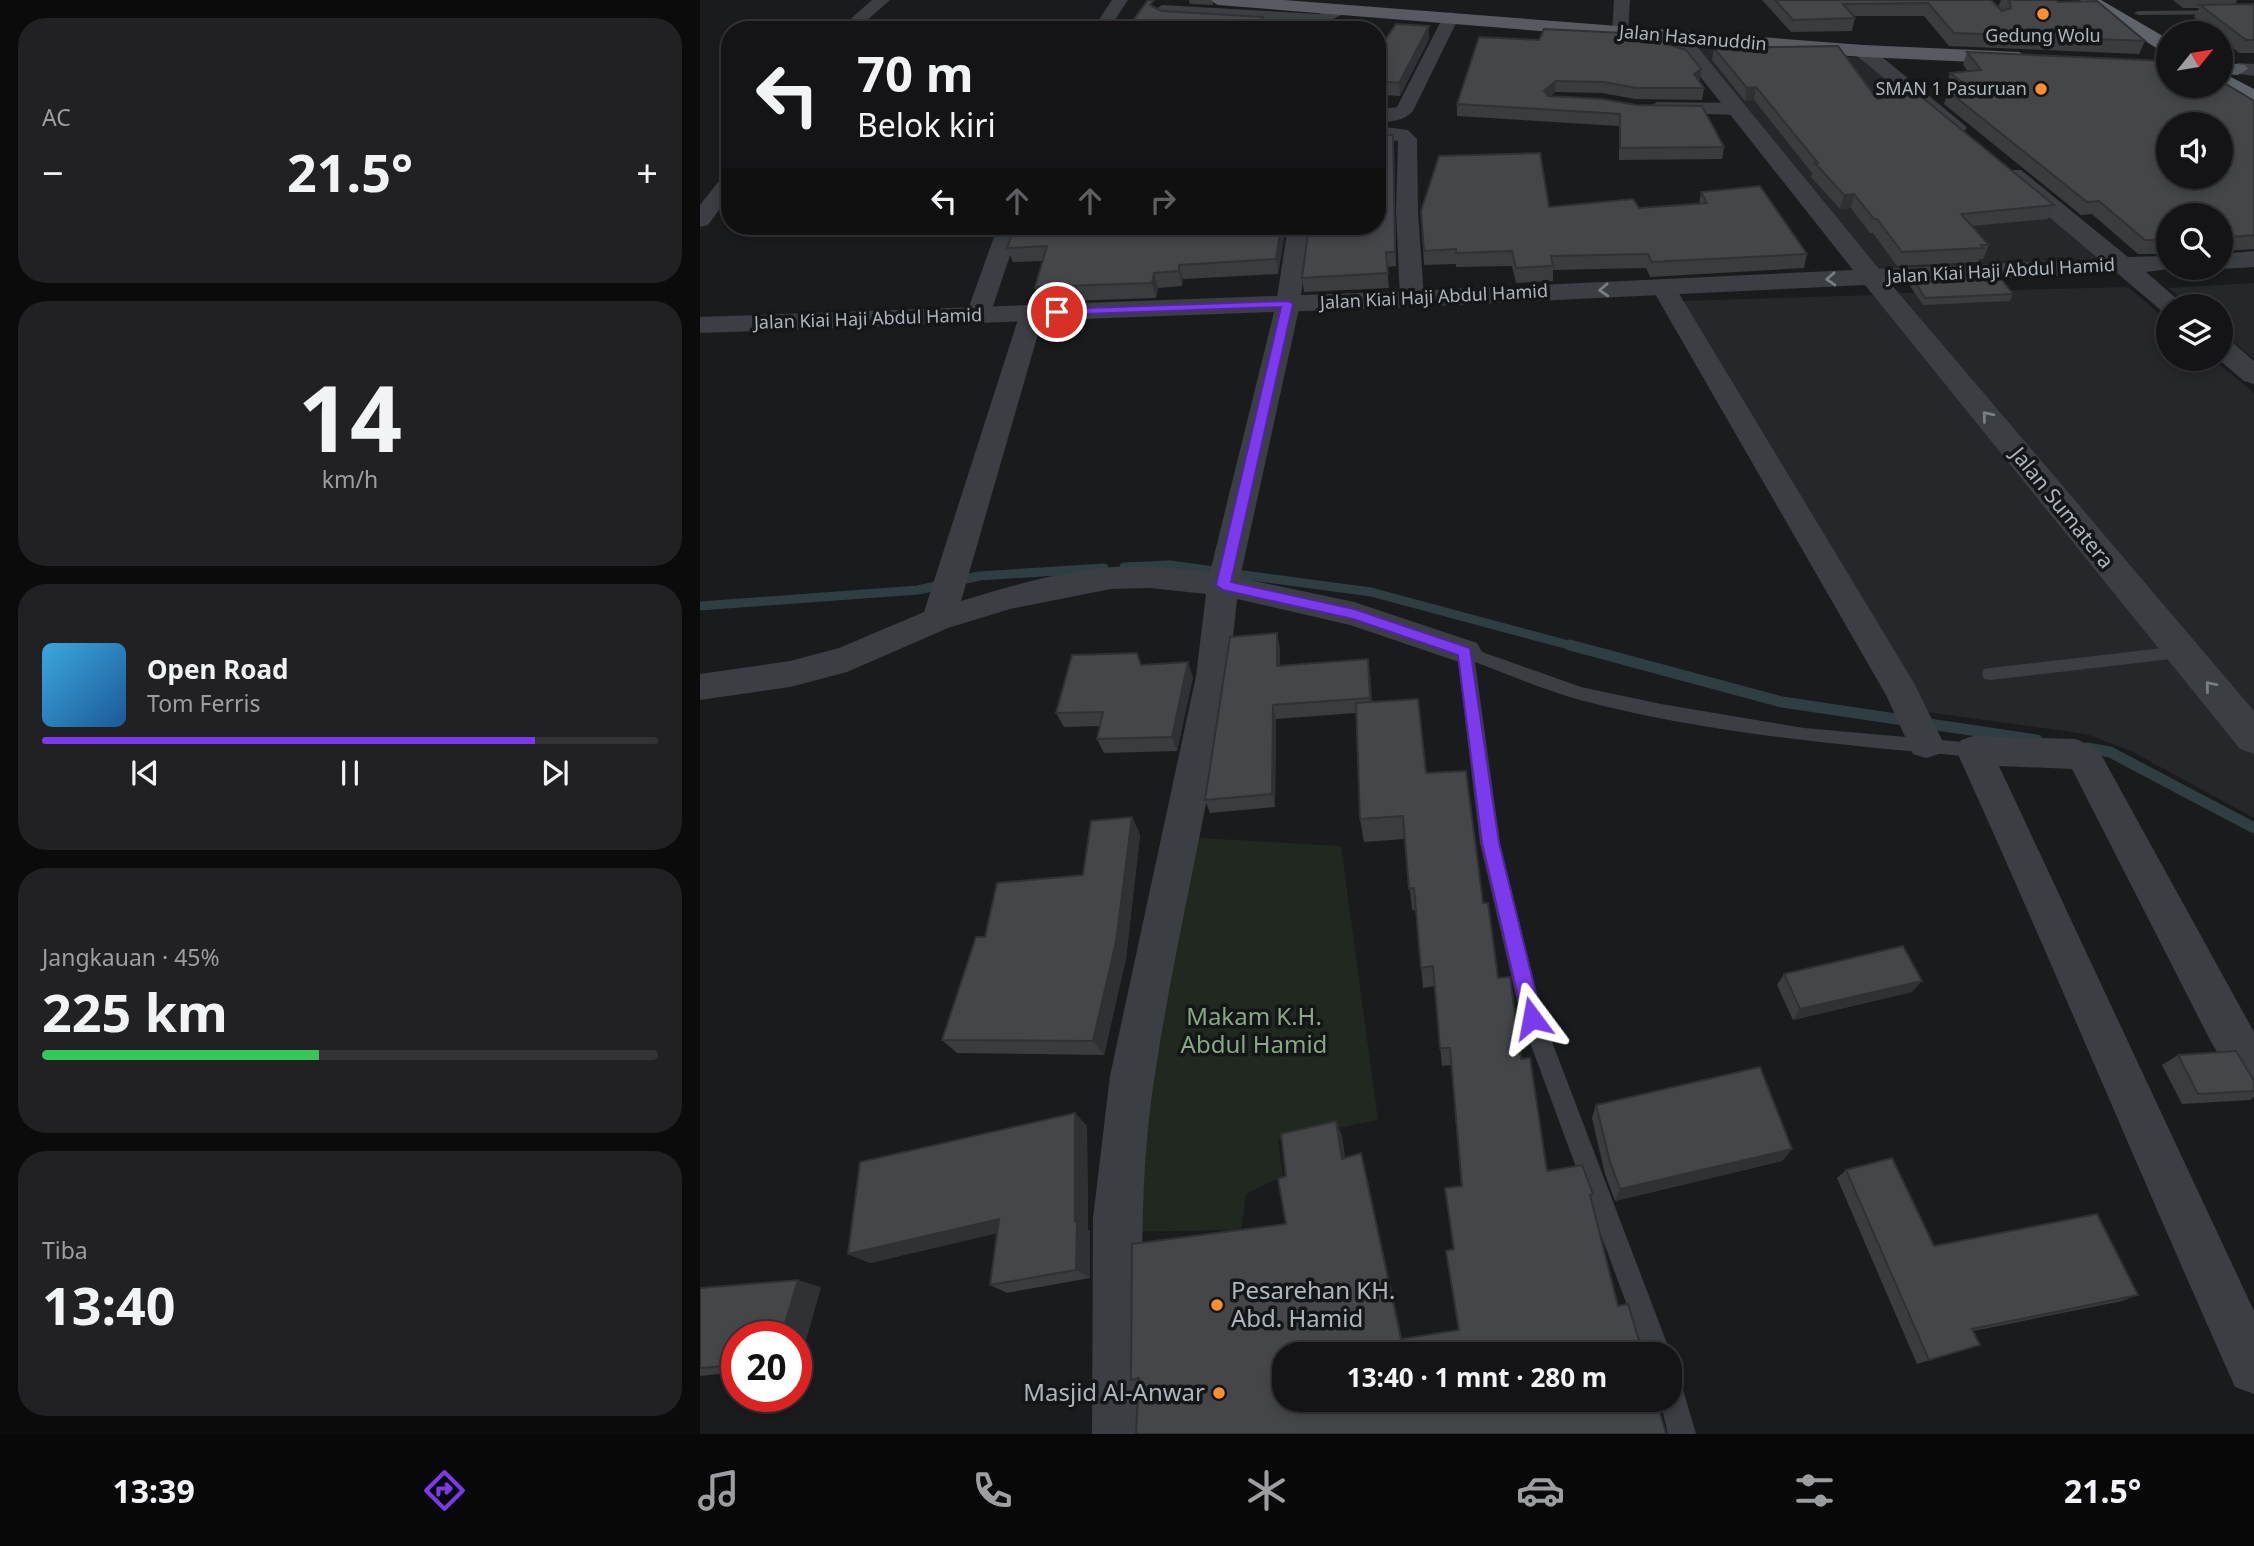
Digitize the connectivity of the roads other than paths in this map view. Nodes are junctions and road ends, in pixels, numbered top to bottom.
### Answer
1 (881, 0) edge
2 (1120, 0) edge
3 (1218, 0) edge
4 (1622, 0) edge
5 (2089, 0) edge
6 (2115, 0) edge
7 (2164, 0) edge
8 (1313, 3) edge
9 (1342, 9) junction
10 (1161, 10) edge
11 (1446, 11) edge
12 (2254, 12) edge
13 (2138, 13) junction
14 (2182, 13) junction
15 (856, 21) edge
16 (1106, 21) edge
17 (2156, 30) edge
18 (1620, 32) junction
19 (2156, 35) edge
20 (1679, 37) junction
21 (1863, 51) junction
22 (2038, 59) edge
23 (2235, 71) edge
24 (2254, 97) edge
25 (1635, 108) edge
26 (1737, 109) junction
27 (1386, 116) edge
28 (1386, 133) edge
29 (1977, 145) edge
30 (1998, 162) edge
31 (721, 192) edge
32 (700, 220) edge
33 (1006, 235) edge
34 (1298, 235) edge
35 (2254, 259) edge
36 (2233, 260) edge
37 (2156, 264) edge
38 (2123, 265) junction
39 (1872, 277) junction
40 (1663, 287) junction
41 (2158, 294) edge
42 (1412, 299) junction
43 (1288, 304) junction
44 (1032, 313) junction
45 (978, 315) junction
46 (700, 326) edge
47 (2233, 357) edge
48 (2254, 375) edge
49 (1226, 569) junction
50 (942, 608) junction
51 (1465, 652) junction
52 (2180, 652) junction
53 (1990, 674) dead end
54 (700, 687) edge
55 (2254, 738) edge
56 (1923, 739) junction
57 (1974, 750) junction
58 (2254, 1073) edge
59 (1654, 1342) edge
60 (2254, 1368) edge
61 (1677, 1412) edge
62 (1119, 1434) edge
63 (1682, 1434) edge

1 - 15 street
2 - 16 street
3 - 8 main road, Jalan Hasanuddin
4 - 18 street
5 - 19 highway
6 - 13 highway
7 - 14 lane
8 - 9 main road, Jalan Hasanuddin
9 - 10 street
9 - 11 main road, Jalan Hasanuddin
11 - 18 main road, Jalan Hasanuddin
11 - 27 street
12 - 14 lane
13 - 14 lane
13 - 17 highway
18 - 20 main road, Jalan Hasanuddin
20 - 21 main road, Jalan Hasanuddin
20 - 26 street, Jalan Sumatera
21 - 22 main road, Jalan Hasanuddin
21 - 29 street
23 - 24 highway
25 - 26 street
26 - 39 street, Jalan Sumatera
28 - 42 street
30 - 38 street
31 - 32 street
33 - 45 street
34 - 43 street
35 - 36 street
37 - 38 street, Jalan Kiai Haji Abdul Hamid
38 - 39 street, Jalan Kiai Haji Abdul Hamid
38 - 41 street
39 -> 40 street, Jalan Kiai Haji Abdul Hamid
52 -> 39 street, Jalan Sumatera
40 -> 42 street, Jalan Kiai Haji Abdul Hamid
40 - 56 street
42 - 43 street, Jalan Kiai Haji Abdul Hamid
43 - 44 street, Jalan Kiai Haji Abdul Hamid
43 - 49 street
44 - 45 street, Jalan Kiai Haji Abdul Hamid
44 - 50 street
45 - 46 street, Jalan Kiai Haji Abdul Hamid
47 - 48 street
49 - 50 street
49 - 51 street
49 - 62 street
50 - 54 street
51 - 56 lane
51 - 59 lane
52 - 53 lane
55 -> 52 street, Jalan Sumatera
56 - 57 lane
57 - 58 street
57 - 60 street
61 - 63 lane

